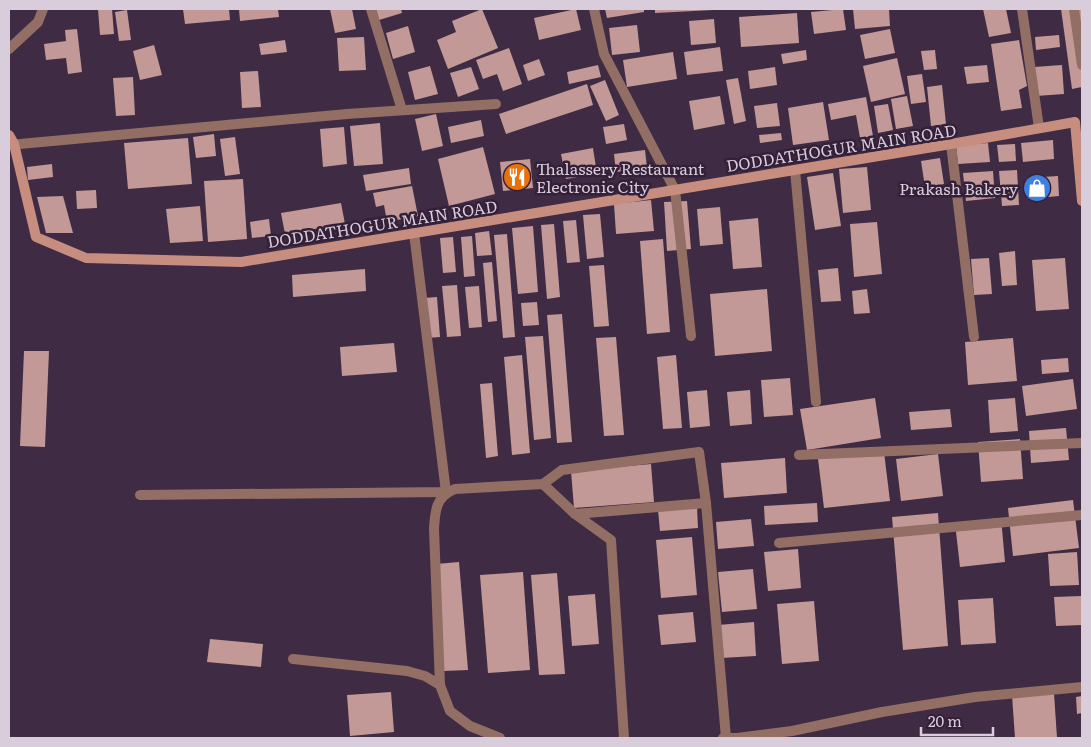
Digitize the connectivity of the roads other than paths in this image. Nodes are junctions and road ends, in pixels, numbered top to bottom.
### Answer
1 (43, 9) edge
2 (371, 9) edge
3 (594, 9) edge
4 (1022, 9) edge
5 (1074, 9) edge
6 (9, 49) edge
7 (1082, 65) edge
8 (496, 104) dead end
9 (402, 110) junction
10 (1078, 122) edge
11 (1039, 128) junction
12 (10, 141) edge
13 (951, 144) junction
14 (795, 170) junction
15 (675, 190) junction
16 (1082, 201) edge
17 (414, 233) junction
18 (691, 336) dead end
19 (974, 337) dead end
20 (816, 402) dead end
21 (1082, 442) edge
22 (799, 455) dead end
23 (543, 484) junction
24 (446, 492) junction
25 (140, 495) dead end
26 (706, 503) junction
27 (575, 514) junction
28 (1082, 515) edge
29 (779, 543) dead end
30 (294, 659) dead end
31 (440, 686) junction
32 (1082, 687) edge
33 (500, 738) edge
34 (624, 738) edge
35 (725, 738) edge

1 - 6 street
2 - 9 street
3 - 15 street
4 - 11 street
5 - 7 street
8 - 9 street
9 - 12 street
10 - 11 street, DODDATHOGUR MAIN ROAD
10 - 16 street
11 - 13 street, DODDATHOGUR MAIN ROAD
12 - 17 street, DODDATHOGUR MAIN ROAD
13 - 14 street, DODDATHOGUR MAIN ROAD
13 - 19 street
14 - 15 street, DODDATHOGUR MAIN ROAD
14 - 20 street
15 - 17 street, DODDATHOGUR MAIN ROAD
15 - 18 street
17 - 24 street
21 - 22 street
23 - 24 street
23 - 26 street
23 - 27 street
24 - 25 street
24 - 31 street
26 - 27 street
26 - 35 street
27 - 34 street
28 - 29 street
30 - 31 street
31 - 33 street
32 - 35 street

